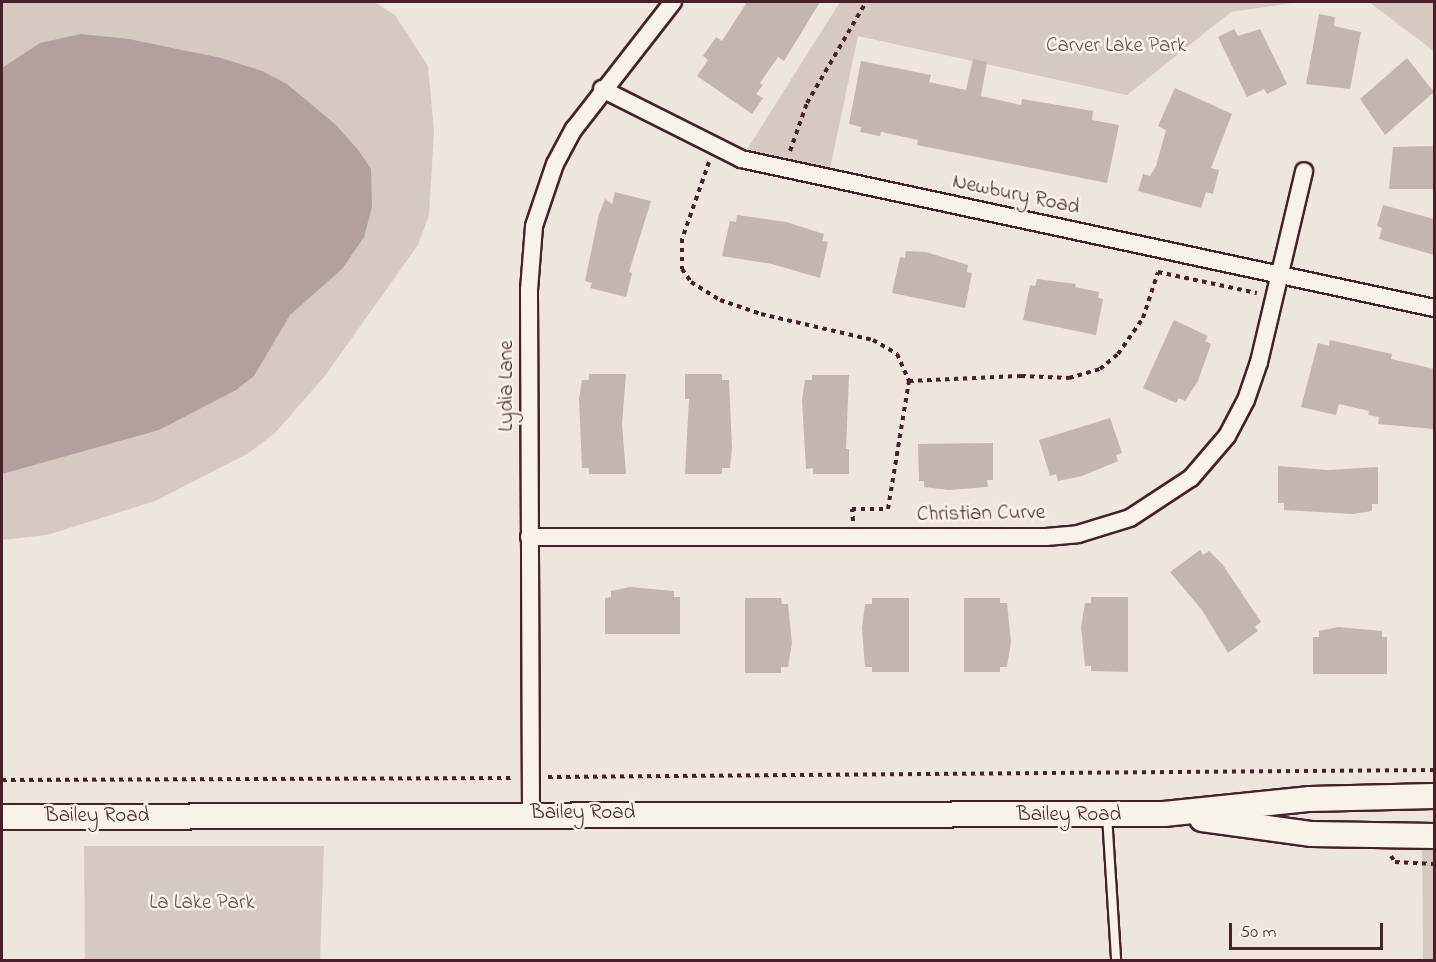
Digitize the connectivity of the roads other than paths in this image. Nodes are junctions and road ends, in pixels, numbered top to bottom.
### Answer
1 (673, 2) edge
2 (602, 89) junction
3 (1304, 171) dead end
4 (1280, 273) junction
5 (1434, 308) edge
6 (529, 537) junction
7 (1434, 796) edge
8 (531, 813) junction
9 (1107, 814) junction
10 (1164, 814) junction
11 (2, 817) edge
12 (1434, 836) edge
13 (1116, 960) edge

1 - 2 street, Lydia Lane
2 - 4 street, Newbury Road
2 - 6 street, Lydia Lane
3 - 4 street, Christian Curve
4 - 5 street, Newbury Road
4 - 6 street, Christian Curve
6 - 8 street, Lydia Lane
7 - 10 main road, Bailey Road
8 - 9 main road, Bailey Road
8 - 11 main road, Bailey Road
9 - 10 main road, Bailey Road
9 - 13 lane
10 - 12 main road, Bailey Road

